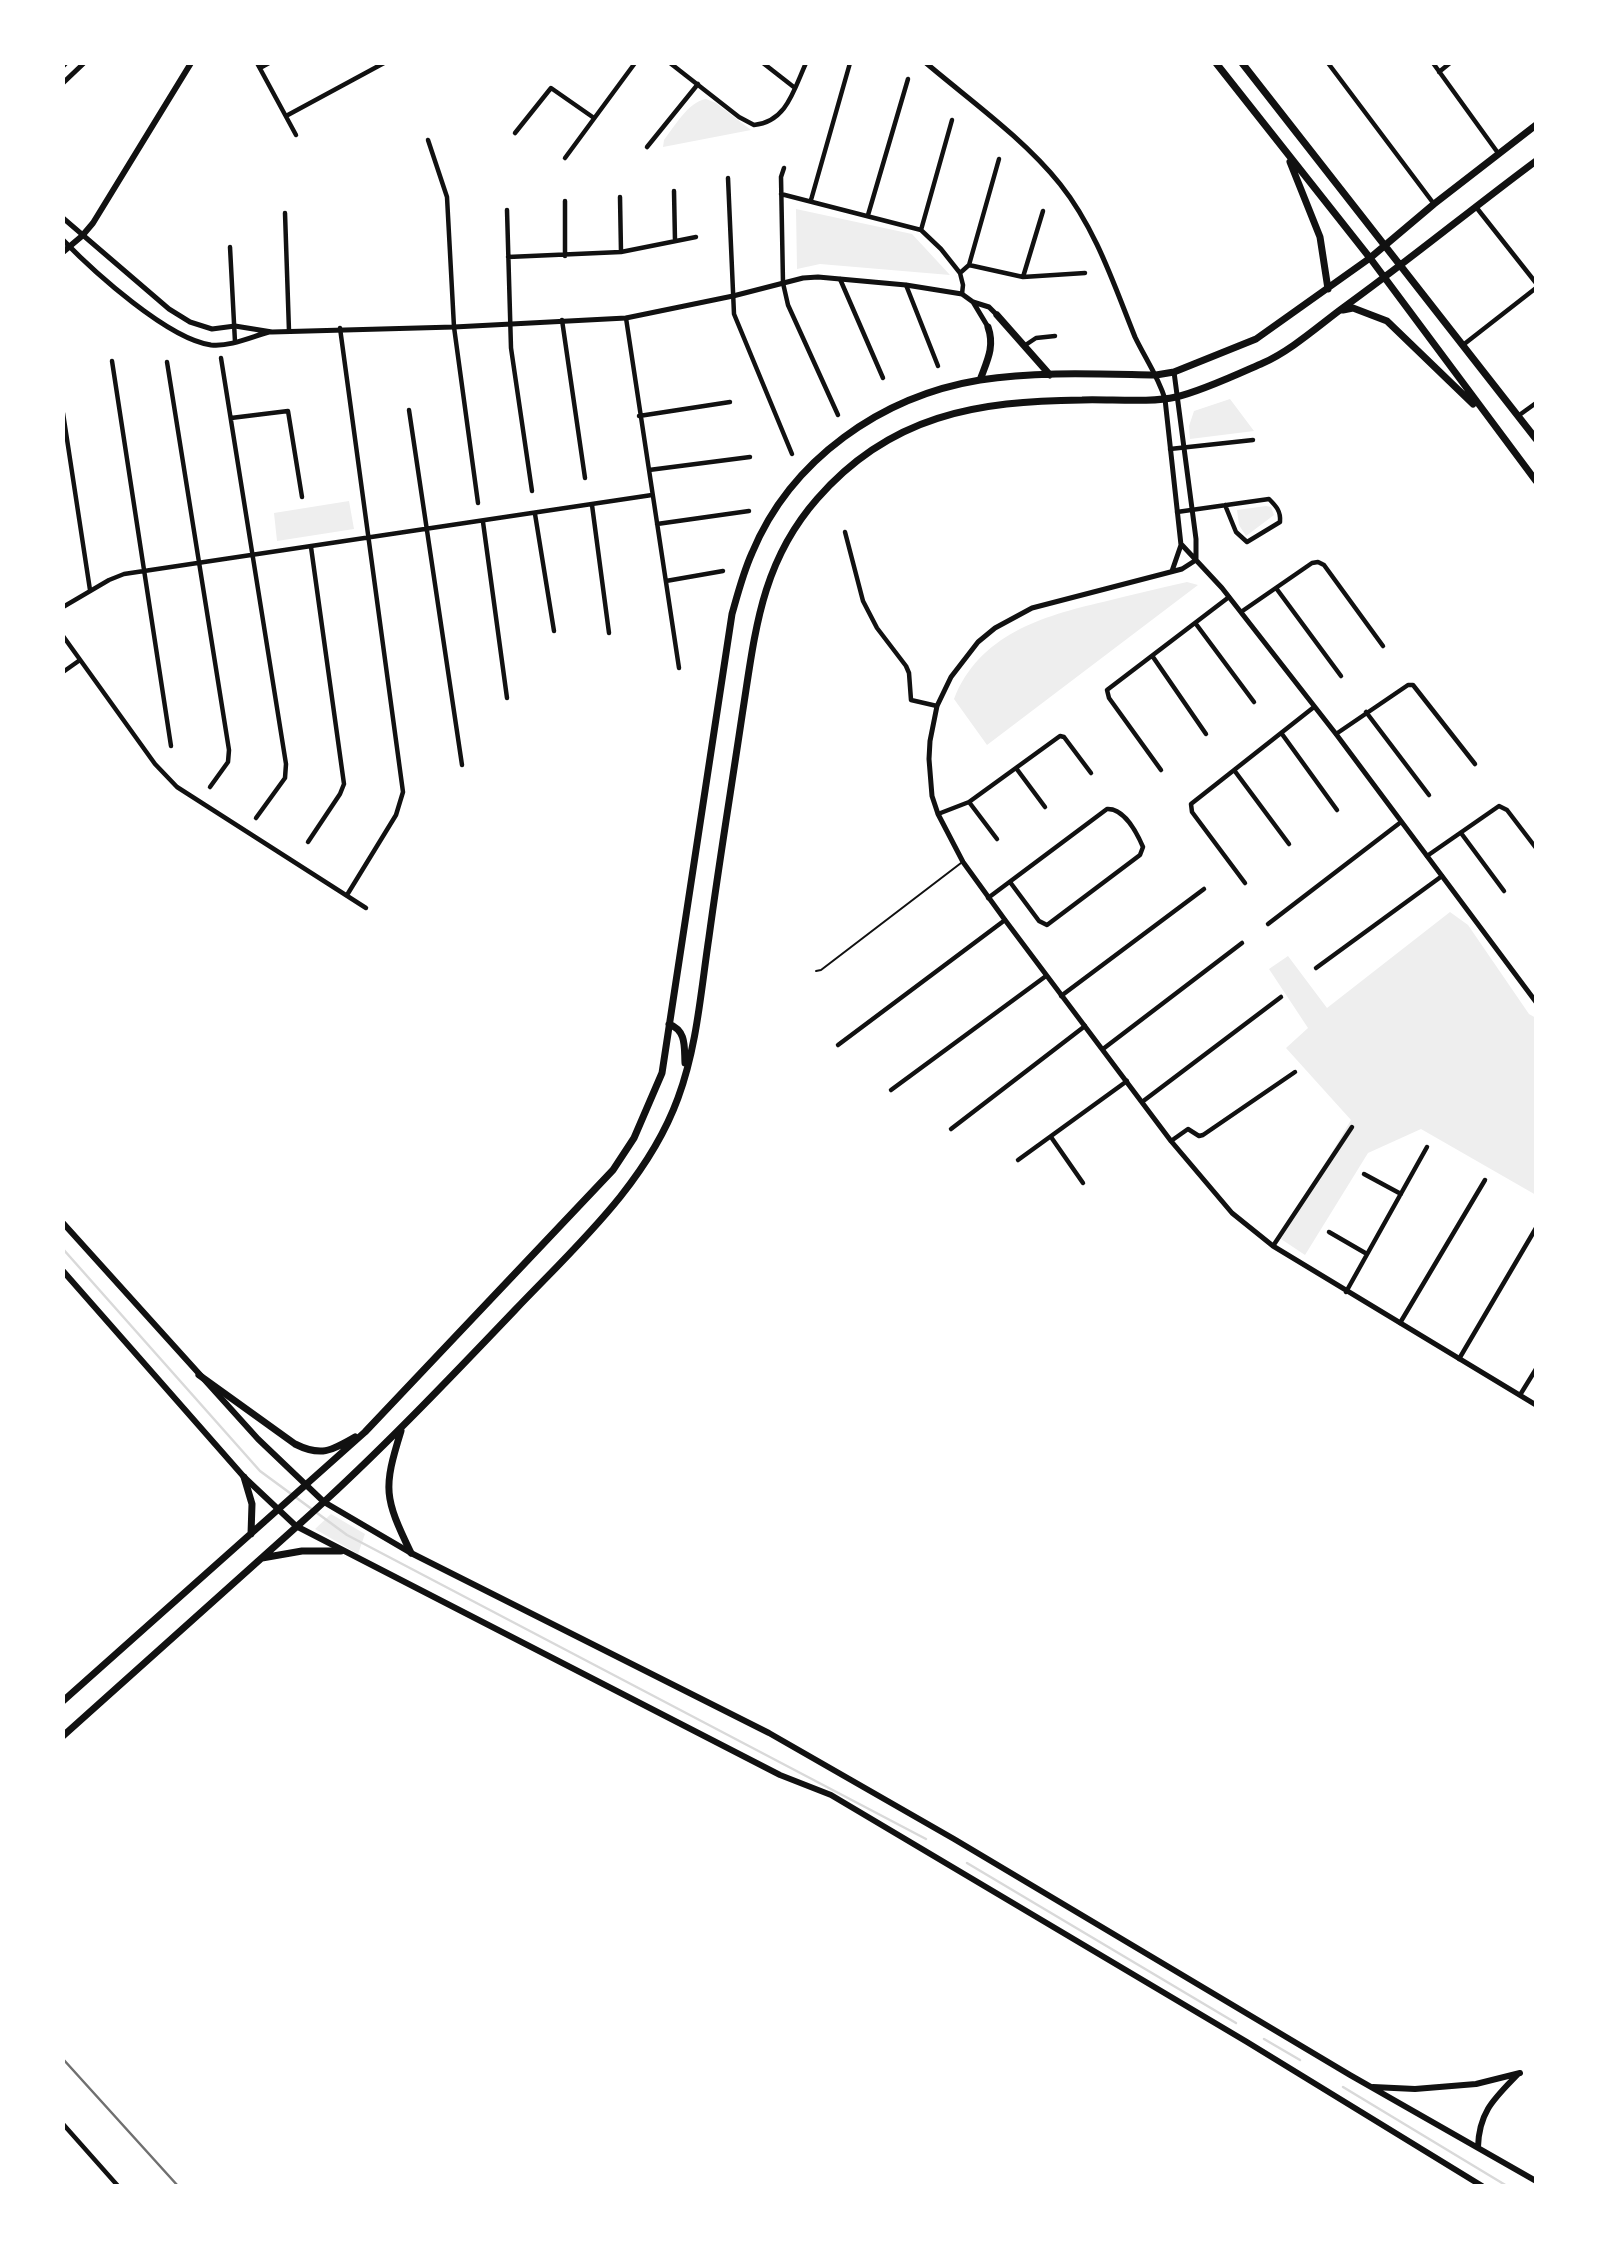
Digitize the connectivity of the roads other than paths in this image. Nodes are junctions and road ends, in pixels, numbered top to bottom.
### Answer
1 (84, 63) edge
2 (191, 63) edge
3 (269, 63) edge
4 (384, 63) edge
5 (635, 63) edge
6 (670, 63) edge
7 (762, 63) edge
8 (806, 63) edge
9 (850, 63) edge
10 (926, 63) edge
11 (1216, 63) edge
12 (1242, 63) edge
13 (1328, 63) edge
14 (1433, 63) edge
15 (1450, 63) edge
16 (258, 65) edge
17 (1439, 72) junction
18 (908, 79) dead end
19 (63, 83) edge
20 (698, 84) junction
21 (794, 88) junction
22 (286, 116) junction
23 (594, 118) junction
24 (952, 120) dead end
25 (1536, 125) edge
26 (515, 133) dead end
27 (296, 135) dead end
28 (428, 140) dead end
29 (648, 147) dead end
30 (1498, 153) junction
31 (1287, 155) junction
32 (565, 158) dead end
33 (999, 159) dead end
34 (1536, 161) edge
35 (784, 167) dead end
36 (728, 178) dead end
37 (674, 191) dead end
38 (781, 194) junction
39 (620, 197) dead end
40 (565, 201) dead end
41 (811, 201) junction
42 (1434, 204) junction
43 (1475, 206) junction
44 (507, 209) dead end
45 (1042, 211) dead end
46 (285, 213) dead end
47 (867, 216) junction
48 (63, 218) edge
49 (921, 230) junction
50 (82, 236) junction
51 (696, 237) dead end
52 (63, 240) edge
53 (675, 242) junction
54 (1384, 246) junction
55 (70, 247) junction
56 (230, 247) dead end
57 (63, 251) edge
58 (621, 252) junction
59 (565, 256) junction
60 (508, 257) junction
61 (1370, 258) junction
62 (969, 265) junction
63 (1400, 266) junction
64 (960, 273) junction
65 (1085, 273) dead end
66 (1023, 277) junction
67 (1385, 278) junction
68 (840, 279) junction
69 (783, 282) junction
70 (906, 285) junction
71 (1536, 286) edge
72 (1328, 289) junction
73 (961, 295) junction
74 (733, 296) junction
75 (973, 302) junction
76 (1339, 311) junction
77 (998, 315) joint
78 (626, 318) junction
79 (562, 320) junction
80 (511, 323) junction
81 (234, 326) junction
82 (454, 327) junction
83 (988, 327) joint
84 (340, 328) junction
85 (272, 331) junction
86 (289, 331) junction
87 (1055, 336) dead end
88 (235, 342) junction
89 (1462, 345) junction
90 (1024, 346) junction
91 (221, 358) dead end
92 (111, 361) dead end
93 (167, 362) dead end
94 (938, 366) dead end
95 (1174, 372) junction
96 (1050, 375) junction
97 (1156, 375) junction
98 (883, 378) dead end
99 (980, 380) junction
100 (1178, 397) junction
101 (1165, 399) junction
102 (730, 402) dead end
103 (1536, 403) edge
104 (409, 410) dead end
105 (63, 413) edge
106 (838, 415) dead end
107 (639, 416) junction
108 (1518, 416) junction
109 (231, 418) junction
110 (1489, 419) junction
111 (1536, 439) edge
112 (1253, 440) dead end
113 (1184, 448) junction
114 (1169, 449) junction
115 (66, 452) edge
116 (792, 454) dead end
117 (751, 457) dead end
118 (649, 470) junction
119 (585, 478) dead end
120 (1536, 481) edge
121 (533, 491) dead end
122 (652, 495) junction
123 (302, 497) dead end
124 (478, 503) dead end
125 (592, 505) junction
126 (1225, 505) junction
127 (1192, 510) junction
128 (749, 511) dead end
129 (1177, 512) junction
130 (535, 514) junction
131 (483, 522) junction
132 (657, 524) junction
133 (427, 530) junction
134 (845, 532) dead end
135 (369, 538) junction
136 (1181, 545) junction
137 (311, 547) junction
138 (253, 556) junction
139 (1196, 560) junction
140 (198, 564) junction
141 (144, 571) junction
142 (723, 571) dead end
143 (1172, 571) junction
144 (666, 580) junction
145 (1276, 588) junction
146 (90, 590) junction
147 (1229, 597) junction
148 (63, 607) edge
149 (1240, 613) junction
150 (1196, 624) junction
151 (554, 631) dead end
152 (609, 633) dead end
153 (63, 636) edge
154 (1383, 646) dead end
155 (1152, 657) junction
156 (80, 660) junction
157 (679, 668) dead end
158 (63, 672) edge
159 (1341, 676) dead end
160 (507, 698) dead end
161 (1254, 702) dead end
162 (937, 706) junction
163 (1314, 707) junction
164 (1366, 712) junction
165 (1206, 734) dead end
166 (1282, 734) junction
167 (1335, 734) junction
168 (171, 746) dead end
169 (1475, 764) dead end
170 (462, 765) dead end
171 (1016, 768) junction
172 (1161, 770) dead end
173 (1234, 771) junction
174 (1091, 773) dead end
175 (210, 787) dead end
176 (1429, 795) dead end
177 (969, 802) junction
178 (1045, 807) dead end
179 (1337, 810) dead end
180 (938, 814) junction
181 (256, 818) dead end
182 (1401, 821) junction
183 (1460, 832) junction
184 (997, 839) dead end
185 (308, 842) dead end
186 (1289, 844) dead end
187 (1536, 848) edge
188 (1427, 856) junction
189 (962, 862) junction
190 (1441, 876) junction
191 (1010, 882) junction
192 (1245, 883) dead end
193 (1204, 889) dead end
194 (1504, 891) dead end
195 (347, 895) junction
196 (988, 898) junction
197 (366, 908) dead end
198 (1005, 920) junction
199 (1268, 924) dead end
200 (1242, 943) dead end
201 (1316, 968) dead end
202 (816, 971) dead end
203 (1046, 975) junction
204 (1061, 996) junction
205 (1281, 997) dead end
206 (1536, 1002) edge
207 (669, 1024) junction
208 (1085, 1026) junction
209 (838, 1045) dead end
210 (1102, 1049) junction
211 (1295, 1072) dead end
212 (685, 1078) junction
213 (1127, 1081) junction
214 (891, 1090) dead end
215 (1142, 1101) junction
216 (1352, 1128) dead end
217 (951, 1129) dead end
218 (1051, 1137) junction
219 (1171, 1140) junction
220 (1427, 1147) dead end
221 (1018, 1160) dead end
222 (1364, 1174) dead end
223 (1485, 1181) dead end
224 (1083, 1182) dead end
225 (1401, 1194) junction
226 (63, 1223) edge
227 (1536, 1228) edge
228 (1329, 1232) dead end
229 (1273, 1246) junction
230 (1367, 1254) junction
231 (63, 1271) edge
232 (1346, 1292) junction
233 (1400, 1324) junction
234 (1459, 1359) junction
235 (1536, 1369) edge
236 (199, 1375) junction
237 (1519, 1397) junction
238 (1536, 1405) edge
239 (402, 1427) junction
240 (365, 1432) junction
241 (244, 1477) junction
242 (305, 1486) junction
243 (324, 1502) junction
244 (277, 1510) junction
245 (296, 1527) junction
246 (251, 1534) junction
247 (341, 1551) junction
248 (411, 1553) junction
249 (261, 1558) junction
250 (63, 1701) edge
251 (63, 1736) edge
252 (1371, 2087) junction
253 (63, 2124) edge
254 (1478, 2147) junction
255 (1536, 2181) edge
256 (118, 2186) edge
257 (1482, 2186) edge

1 - 19 street
2 - 50 main road
3 - 16 street
4 - 22 street
5 - 23 street
6 - 20 street
7 - 21 street
8 - 21 street
9 - 41 street
10 - 97 street
11 - 31 main road
12 - 54 main road
13 - 42 street
14 - 17 street
15 - 17 street
16 - 22 street
17 - 30 street
18 - 47 street
20 - 21 street
20 - 29 street
22 - 27 street
23 - 26 street
23 - 32 street
24 - 49 street
25 - 30 main road
28 - 82 street
30 - 42 main road
31 - 61 main road
31 - 72 main road
33 - 62 street
34 - 43 main road
35 - 38 street
36 - 74 street
37 - 53 street
38 - 41 street
38 - 69 street
39 - 58 street
40 - 59 street
41 - 47 street
42 - 54 main road
43 - 63 main road
43 - 71 street
44 - 60 street
45 - 66 street
46 - 86 street
47 - 49 street
48 - 50 street
49 - 64 street
50 - 55 main road
50 - 81 street
51 - 53 street
52 - 55 street
53 - 58 street
54 - 61 main road
54 - 63 main road
55 - 57 main road
55 - 88 street
56 - 81 street
58 - 59 street
59 - 60 street
60 - 80 street
61 - 67 main road
61 - 72 main road
62 - 64 street
62 - 66 street
63 - 67 main road
63 - 89 main road
64 - 73 street
65 - 66 street
67 - 76 main road
67 - 110 main road
68 - 69 street
68 - 70 street
68 - 98 street
69 - 74 street
69 - 106 street
70 - 73 street
70 - 94 street
71 - 89 street
72 - 95 main road
73 - 75 street
74 - 78 street
74 - 116 street
75 - 77 street
75 - 83 street
76 - 100 main road
76 - 110 main road
77 - 90 main road
78 - 79 street
78 - 107 street
79 - 80 street
79 - 119 street
80 - 82 street
80 - 121 street
81 - 85 street
81 - 88 street
82 - 84 street
82 - 124 street
83 - 99 main road
84 - 86 street
84 - 135 street
85 - 86 street
85 - 88 street
87 - 90 street
89 - 108 main road
90 - 96 main road
91 - 109 street
92 - 141 street
93 - 140 street
95 - 97 main road
95 - 100 street
96 - 97 main road
96 - 99 main road
97 - 101 street
99 - 207 main road
100 - 101 main road
100 - 113 street
101 - 114 street
101 - 212 main road
102 - 107 street
103 - 108 street
104 - 133 street
105 - 115 street
107 - 118 street
108 - 111 main road
109 - 123 street
109 - 138 street
110 - 120 main road
112 - 113 street
113 - 114 street
113 - 127 street
114 - 129 street
115 - 146 street
117 - 118 street
118 - 122 street
122 - 125 street
122 - 132 street
125 - 130 street
125 - 152 street
126 - 126 street
126 - 127 street
127 - 129 street
127 - 139 street
128 - 132 street
129 - 136 street
130 - 131 street
130 - 151 street
131 - 133 street
131 - 160 street
132 - 144 street
133 - 135 street
133 - 170 street
134 - 162 street
135 - 137 street
135 - 195 street
136 - 139 street
136 - 143 street
137 - 138 street
137 - 185 street
138 - 140 street
138 - 181 street
139 - 143 street
139 - 147 street
140 - 141 street
140 - 175 street
141 - 146 street
141 - 168 street
142 - 144 street
143 - 162 street
144 - 157 street
145 - 149 street
145 - 154 street
145 - 159 street
146 - 148 street
147 - 149 street
147 - 150 street
149 - 163 street
150 - 155 street
150 - 161 street
153 - 156 street
155 - 165 street
155 - 172 street
156 - 158 street
156 - 195 street
162 - 180 street
163 - 166 street
163 - 167 street
164 - 167 street
164 - 169 street
164 - 176 street
166 - 173 street
166 - 179 street
167 - 182 street
171 - 174 street
171 - 177 street
171 - 178 street
173 - 186 street
173 - 192 street
177 - 180 street
177 - 184 street
180 - 189 street
182 - 188 street
182 - 199 street
183 - 187 street
183 - 188 street
183 - 194 street
188 - 190 street
189 - 196 street
189 - 202 lane
190 - 201 street
190 - 206 street
191 - 191 street
191 - 196 street
193 - 204 street
195 - 197 street
196 - 198 street
198 - 203 street
198 - 209 street
200 - 210 street
203 - 204 street
203 - 214 street
204 - 208 street
205 - 215 street
207 - 212 main road
207 - 240 main road
208 - 210 street
208 - 217 street
210 - 213 street
211 - 219 street
212 - 239 main road
213 - 215 street
213 - 218 street
215 - 219 street
216 - 229 street
218 - 221 street
218 - 224 street
219 - 229 street
220 - 225 street
222 - 225 street
223 - 233 street
225 - 230 street
226 - 236 main road
227 - 234 street
228 - 230 street
229 - 232 street
230 - 232 street
231 - 241 main road
232 - 233 street
233 - 234 street
234 - 237 street
235 - 237 street
236 - 240 main road
236 - 242 main road
237 - 238 street
239 - 243 main road
239 - 248 main road
240 - 242 main road
241 - 244 main road
241 - 246 main road
242 - 243 main road
242 - 244 main road
243 - 245 main road
243 - 248 main road
244 - 245 main road
244 - 246 main road
245 - 247 main road
245 - 249 main road
246 - 250 main road
247 - 249 main road
247 - 257 main road
248 - 252 main road
249 - 251 main road
252 - 254 main road
252 - 254 main road
253 - 256 street
254 - 255 main road

